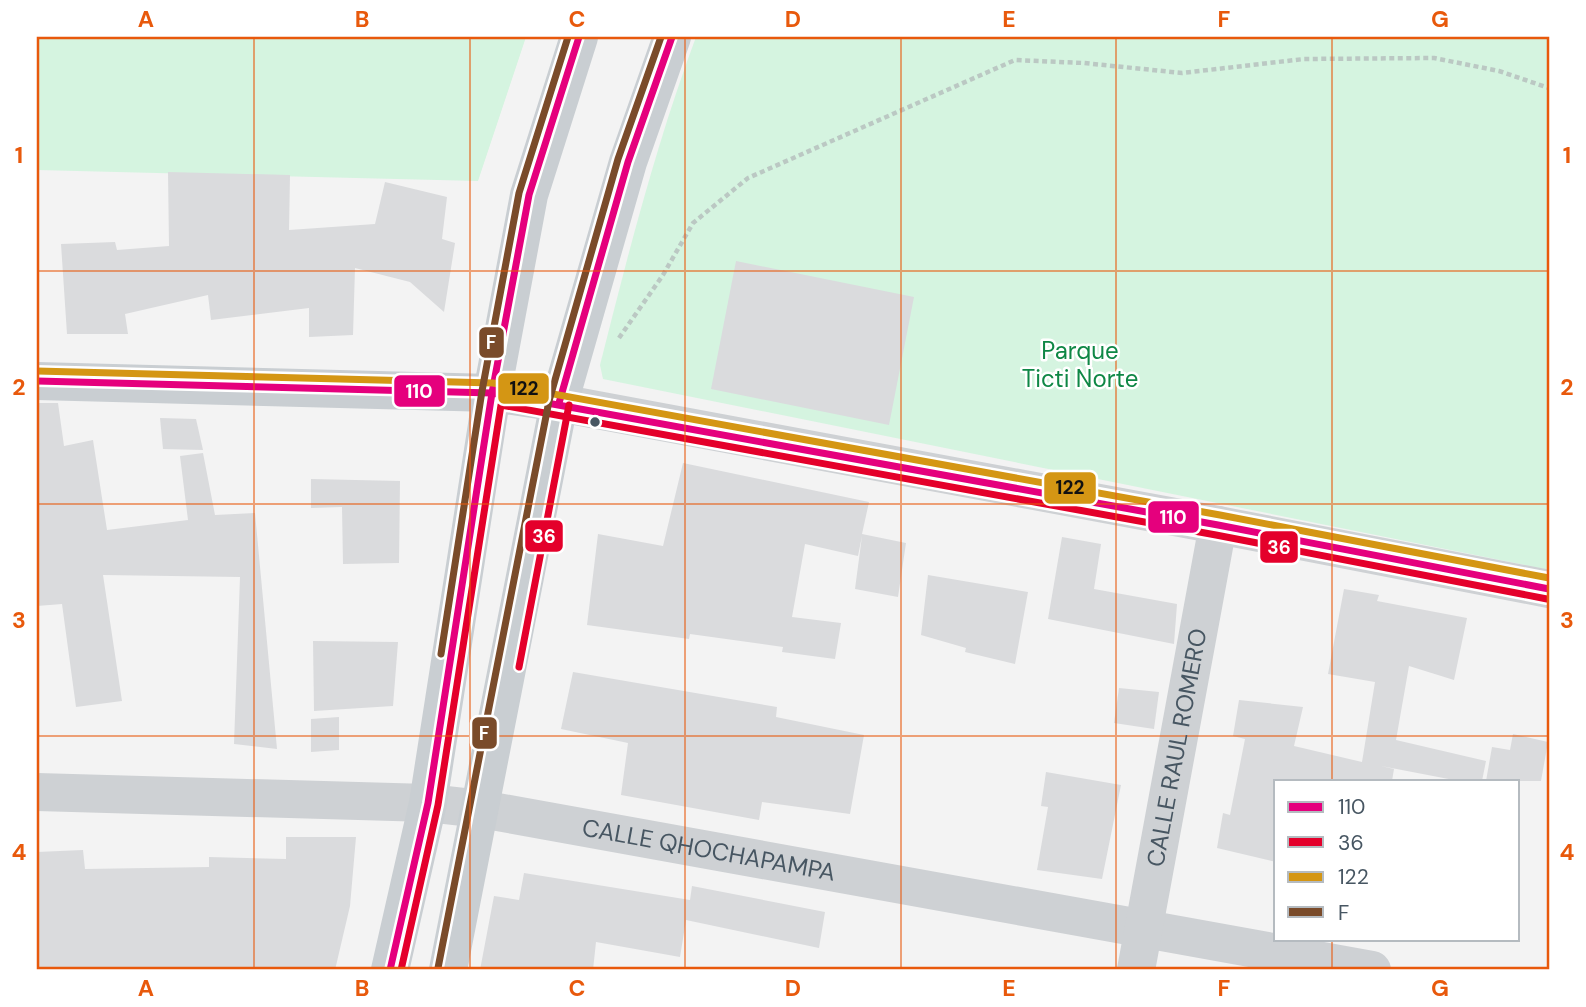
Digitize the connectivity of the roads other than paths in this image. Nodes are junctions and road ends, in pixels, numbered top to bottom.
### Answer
1 (579, 37) edge
2 (673, 37) edge
3 (37, 381) edge
4 (492, 393) junction
5 (559, 403) junction
6 (1218, 525) junction
7 (1549, 589) edge
8 (37, 792) edge
9 (428, 803) junction
10 (481, 809) junction
11 (1144, 929) junction
12 (390, 970) edge
13 (448, 970) edge
14 (1136, 970) edge
15 (1372, 970) edge

1 - 4 main road
2 - 5 main road
3 - 4 main road
4 - 5 main road
4 - 9 main road
5 - 6 street
5 - 10 main road
6 - 7 street
6 - 11 street, CALLE RAUL ROMERO
8 - 9 street, CALLE QHOCHAPAMPA
9 - 10 street, CALLE QHOCHAPAMPA
9 - 12 main road
10 - 11 street, CALLE QHOCHAPAMPA
10 - 13 main road
11 - 14 street, CALLE RAUL ROMERO
11 - 15 street, CALLE QHOCHAPAMPA

